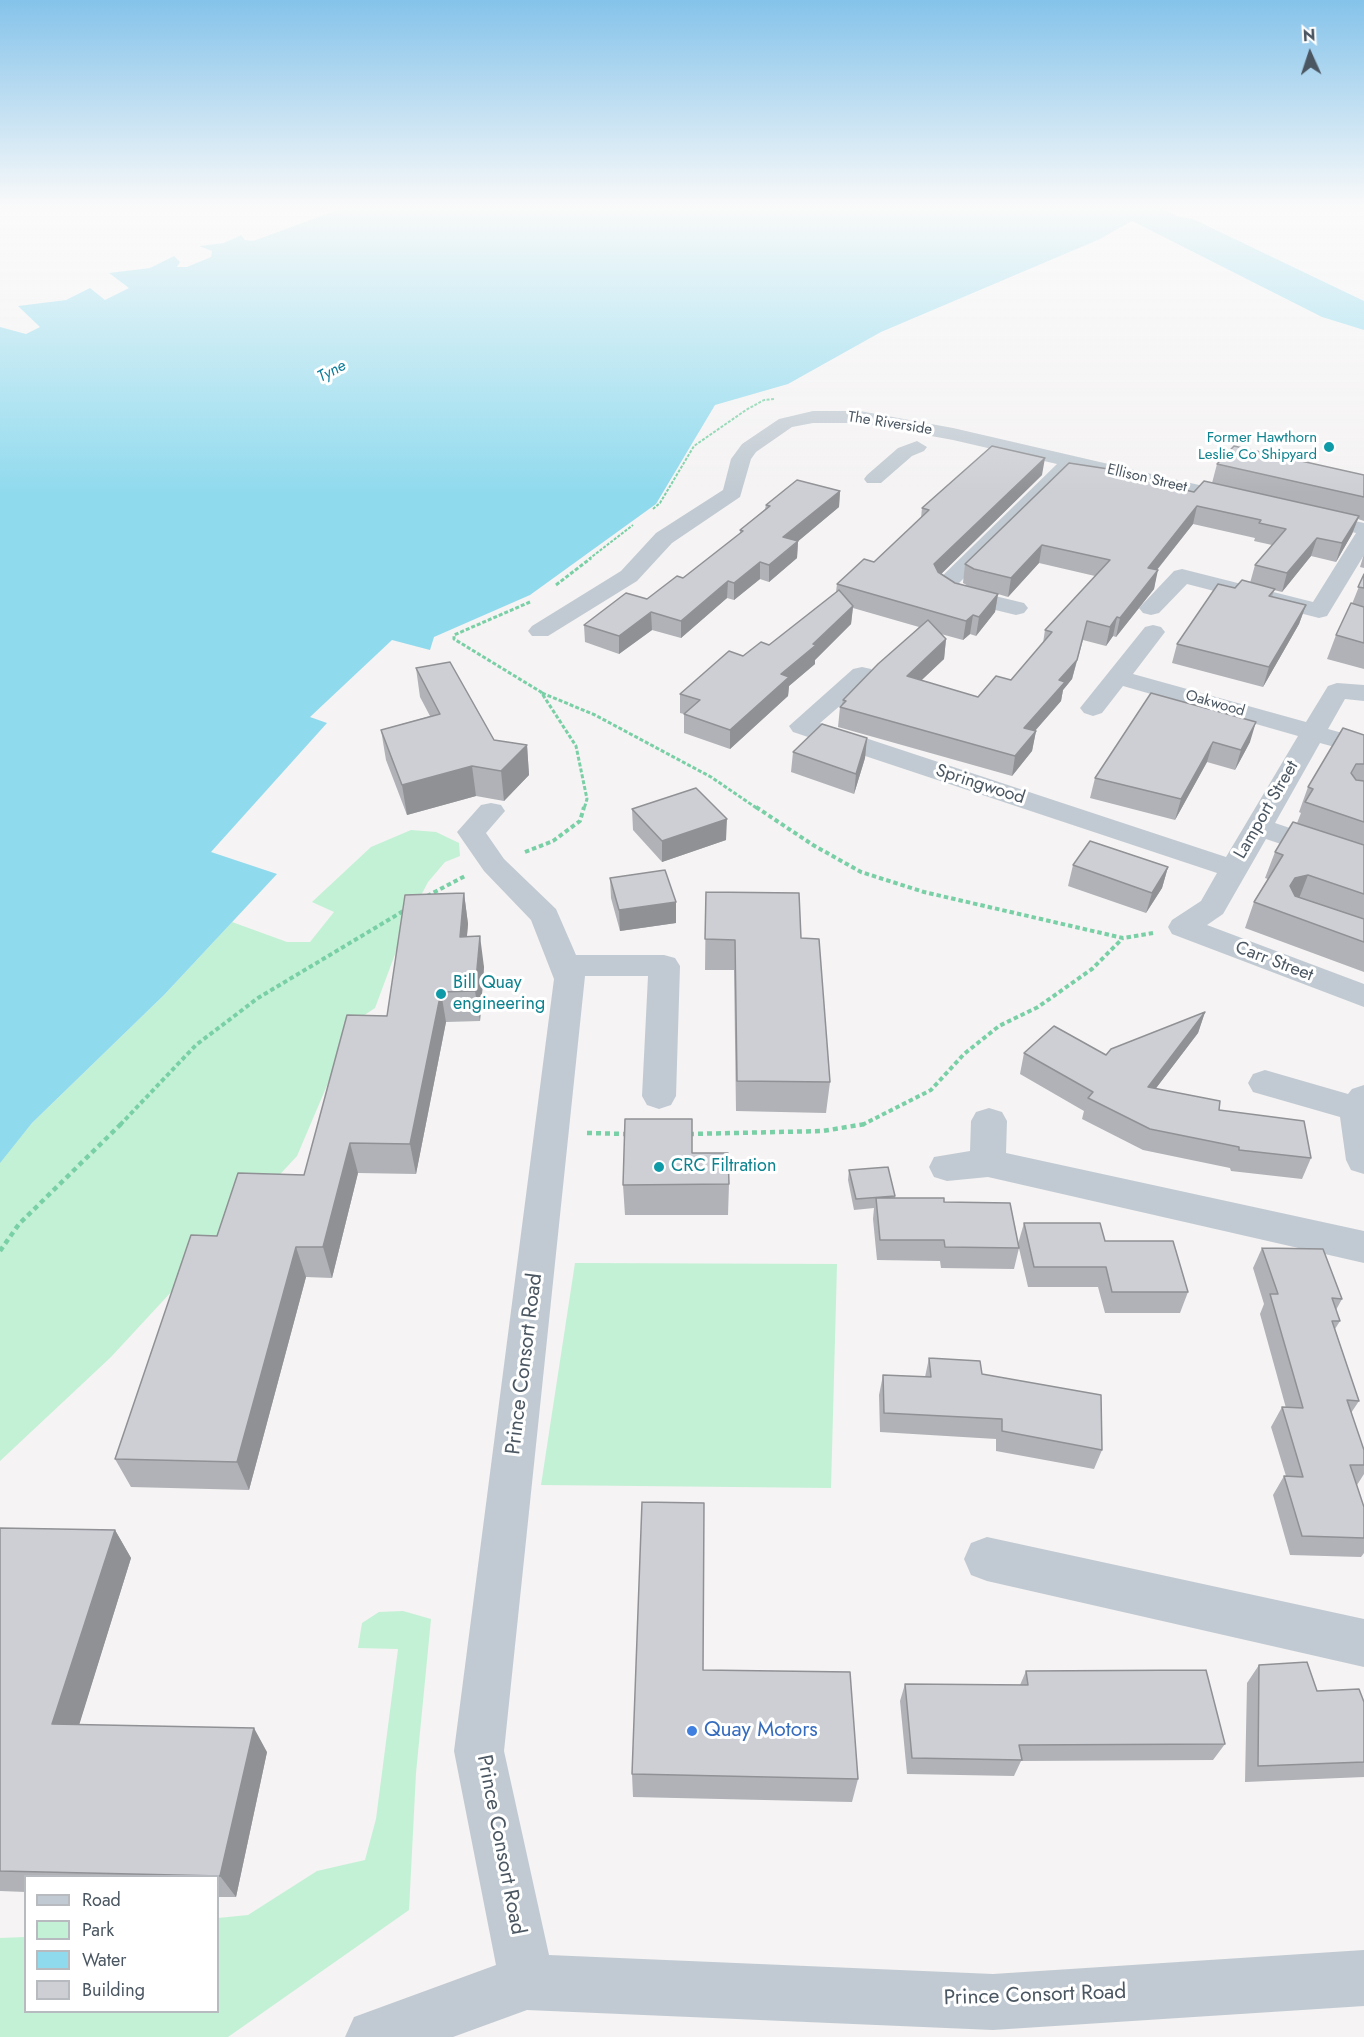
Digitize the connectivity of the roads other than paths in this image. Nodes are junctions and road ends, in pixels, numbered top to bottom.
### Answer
1 (906, 425) junction
2 (979, 440) junction
3 (917, 447) junction
4 (1071, 461) junction
5 (874, 479) dead end
6 (1262, 506) edge
7 (1296, 514) edge
8 (1364, 530) edge
9 (1364, 537) edge
10 (1016, 608) dead end
11 (1319, 611) junction
12 (1341, 617) dead end
13 (540, 631) dead end
14 (862, 674) dead end
15 (1118, 677) junction
16 (1355, 692) edge
17 (1093, 708) dead end
18 (1313, 731) junction
19 (1364, 747) edge
20 (491, 811) dead end
21 (1258, 827) junction
22 (1364, 863) edge
23 (1233, 869) junction
24 (1184, 927) joint
25 (564, 965) junction
26 (1364, 996) edge
27 (1265, 1083) dead end
28 (659, 1096) dead end
29 (1360, 1103) edge
30 (989, 1121) dead end
31 (1364, 1160) edge
32 (988, 1163) junction
33 (947, 1167) dead end
34 (1364, 1247) edge
35 (987, 1559) dead end
36 (1364, 1643) edge
37 (1364, 1978) edge
38 (527, 1982) junction
39 (374, 2037) edge

1 - 2 street, The Riverside
1 - 3 street
1 - 13 street, The Riverside
2 - 3 street
2 - 4 street, The Riverside
3 - 5 street
4 - 6 street, Ellison Street
4 - 10 street
7 - 8 street
9 - 11 street
11 - 12 street
11 - 15 street
14 - 23 street, Springwood
15 - 17 street
15 - 18 street, Oakwood
16 - 18 street, Lamport Street
18 - 19 street, Oakwood
18 - 21 street, Lamport Street
20 - 25 street, Prince Consort Road
21 - 22 street
21 - 23 street, Lamport Street
23 - 24 street, Lamport Street
24 - 26 street, Carr Street
25 - 28 street
25 - 38 street, Prince Consort Road
27 - 29 street
29 - 31 street
30 - 32 street
32 - 33 street
32 - 34 street
35 - 36 street
37 - 38 street, Prince Consort Road
38 - 39 street

